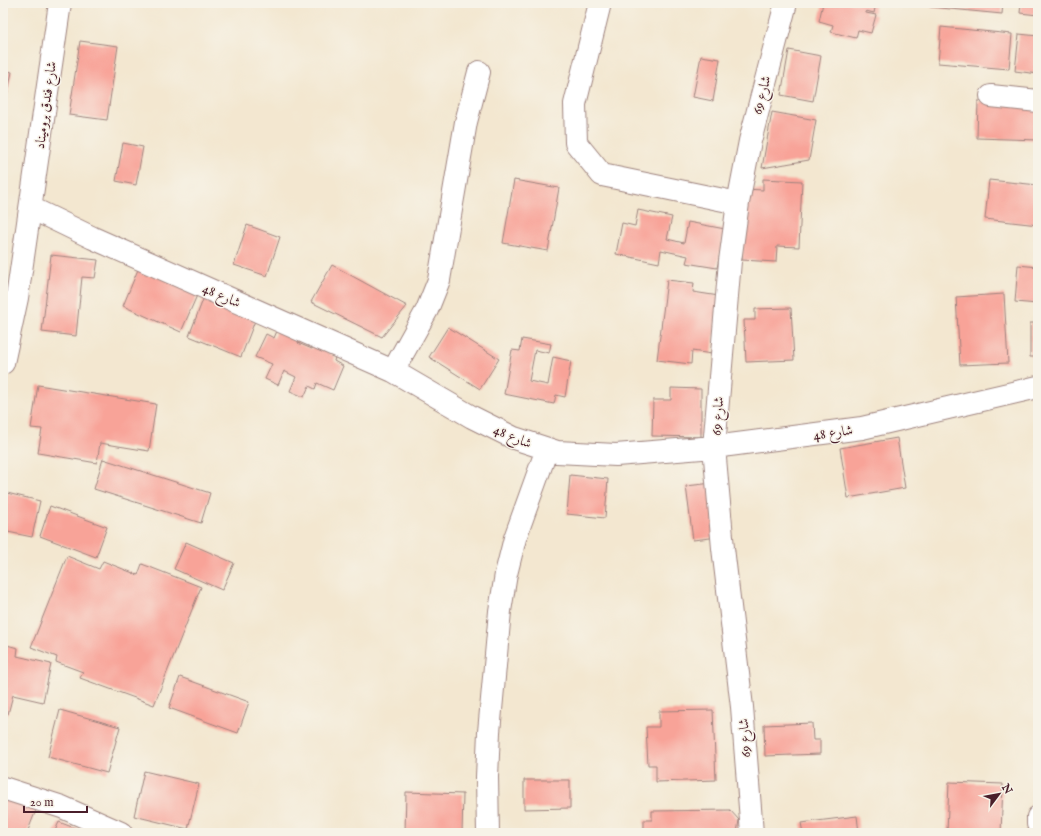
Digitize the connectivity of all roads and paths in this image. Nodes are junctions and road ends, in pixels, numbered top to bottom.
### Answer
1 (60, 3) edge
2 (600, 3) edge
3 (786, 3) edge
4 (479, 72) dead end
5 (991, 96) dead end
6 (1038, 101) edge
7 (738, 203) junction
8 (31, 208) junction
9 (10, 301) edge
10 (3, 363) edge
11 (394, 370) junction
12 (1038, 387) edge
13 (714, 447) junction
14 (552, 451) junction
15 (3, 788) edge
16 (1038, 817) edge
17 (1038, 824) edge
18 (121, 833) edge
19 (488, 833) edge
20 (497, 833) edge
21 (752, 833) edge

1 - 8 street, شارع فندق بروميناد
2 - 7 street
3 - 7 street, شارع 69
4 - 11 street
5 - 6 street
7 - 13 street, شارع 69
8 - 9 street, شارع فندق بروميناد
8 - 11 street, شارع 48
9 - 10 street, شارع فندق بروميناد
11 - 14 street, شارع 48
12 - 13 street, شارع 48
13 - 14 street, شارع 48
13 - 21 street, شارع 69
14 - 19 street
14 - 20 street
15 - 18 street
16 - 17 street

